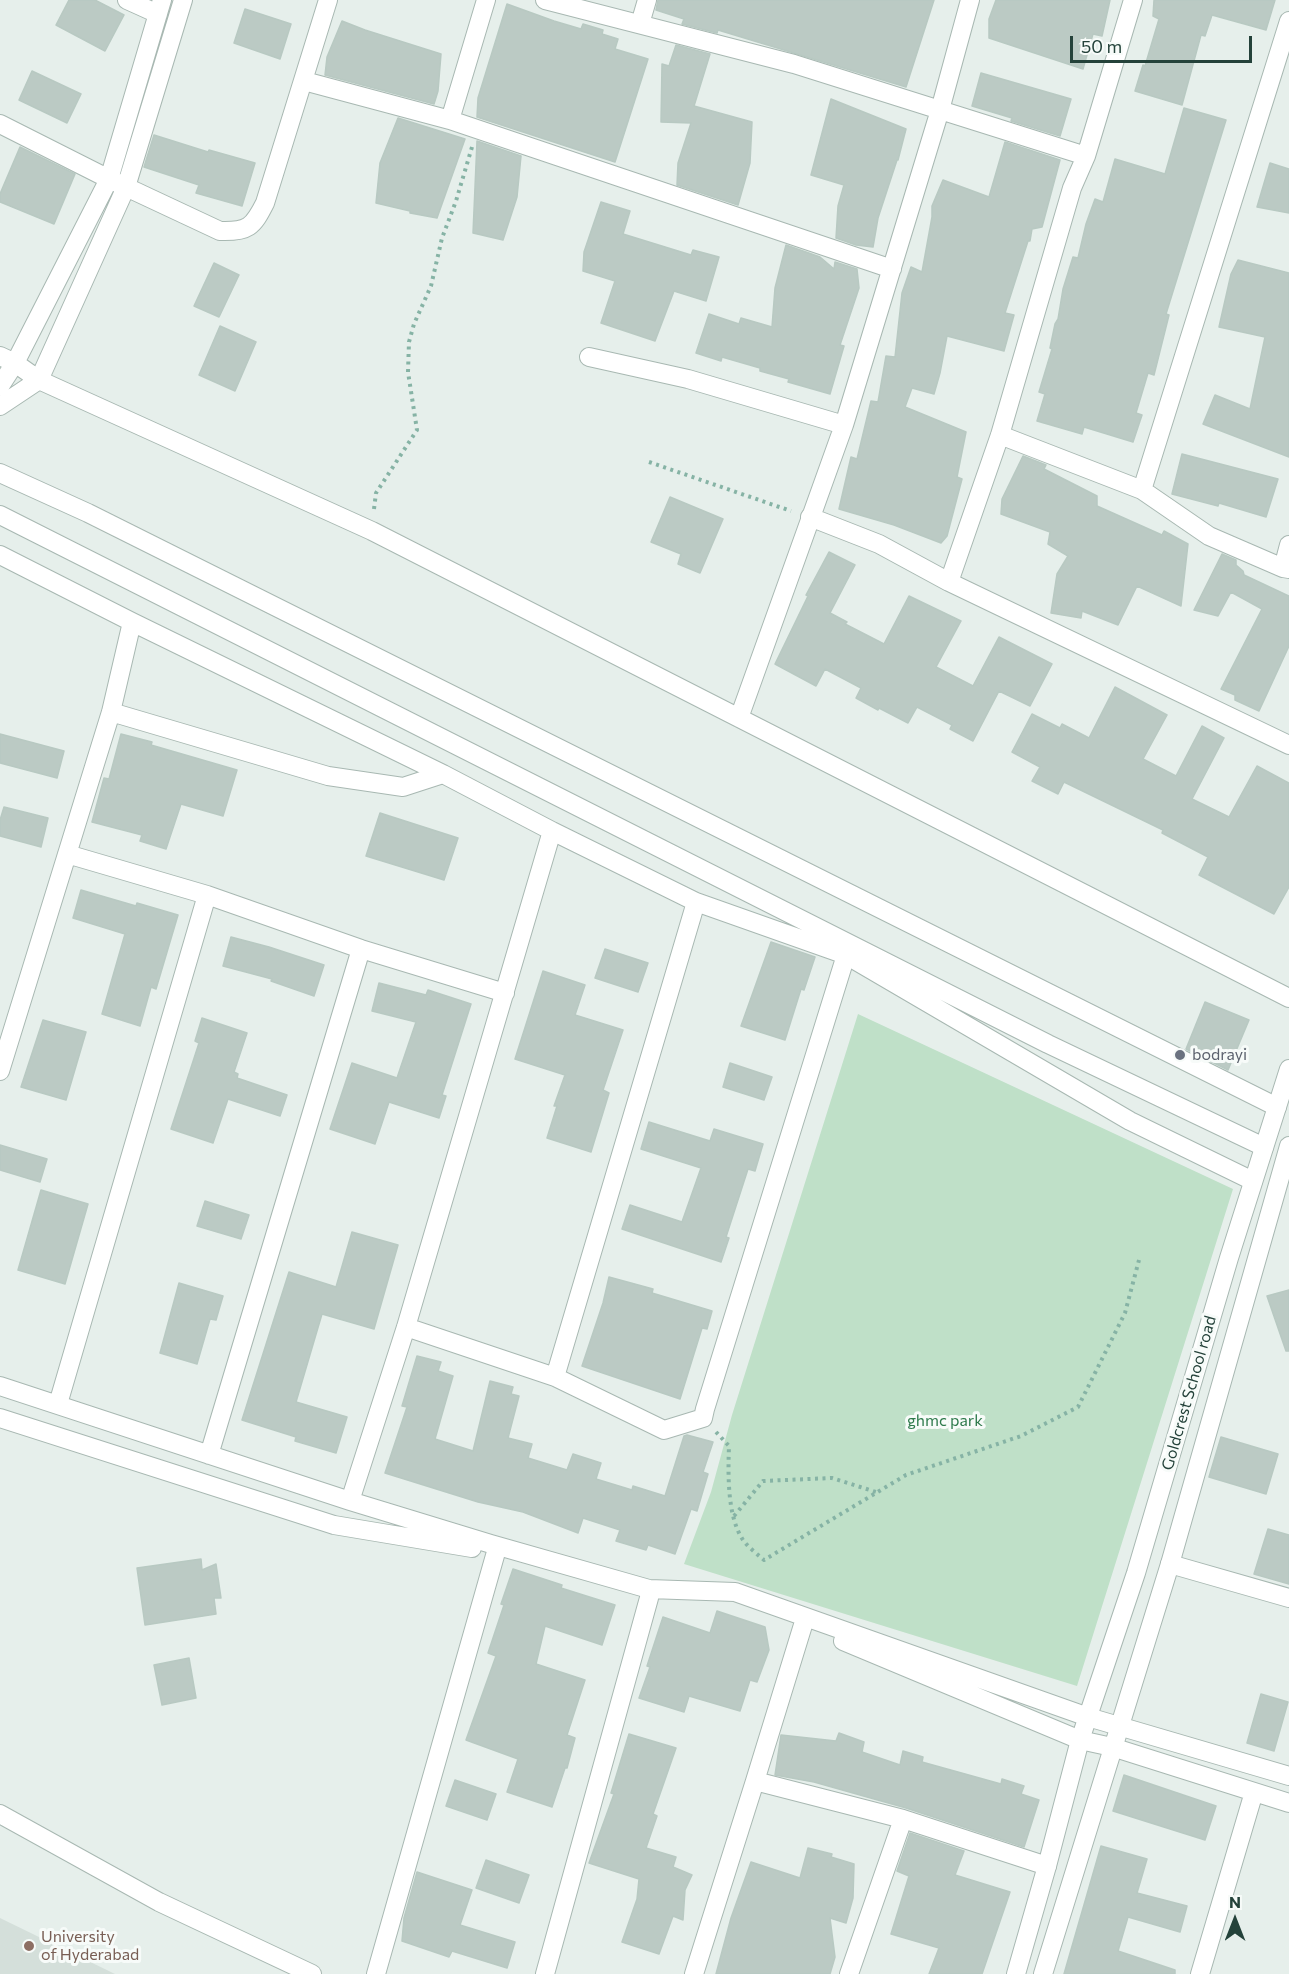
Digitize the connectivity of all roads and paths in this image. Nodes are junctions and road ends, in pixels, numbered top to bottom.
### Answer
1 (127, 0) edge
2 (183, 0) edge
3 (328, 0) edge
4 (486, 0) edge
5 (545, 0) edge
6 (647, 0) edge
7 (970, 0) edge
8 (1133, 0) edge
9 (160, 7) edge
10 (1289, 21) edge
11 (640, 24) junction
12 (304, 81) junction
13 (940, 110) junction
14 (450, 120) junction
15 (0, 124) edge
16 (1086, 156) junction
17 (109, 179) junction
18 (126, 187) junction
19 (892, 269) junction
20 (589, 357) dead end
21 (8, 360) edge
22 (39, 380) junction
23 (0, 387) edge
24 (0, 406) edge
25 (844, 425) junction
26 (1000, 435) junction
27 (650, 462) dead end
28 (0, 472) edge
29 (1142, 490) junction
30 (0, 515) edge
31 (810, 517) junction
32 (372, 531) junction
33 (1289, 544) edge
34 (0, 555) edge
35 (1286, 569) edge
36 (949, 582) junction
37 (132, 622) junction
38 (111, 712) junction
39 (739, 718) junction
40 (1289, 745) edge
41 (442, 774) junction
42 (552, 831) junction
43 (67, 854) junction
44 (207, 895) junction
45 (696, 902) junction
46 (361, 949) junction
47 (846, 955) junction
48 (505, 993) junction
49 (1289, 998) edge
50 (1289, 1069) edge
51 (0, 1071) edge
52 (1277, 1107) junction
53 (1264, 1147) junction
54 (1288, 1154) edge
55 (1253, 1181) junction
56 (1282, 1195) edge
57 (1139, 1260) dead end
58 (406, 1328) junction
59 (555, 1377) junction
60 (0, 1386) edge
61 (58, 1404) junction
62 (0, 1418) edge
63 (703, 1418) junction
64 (209, 1455) junction
65 (877, 1492) junction
66 (350, 1500) junction
67 (734, 1516) junction
68 (496, 1552) junction
69 (1170, 1564) junction
70 (650, 1598) junction
71 (1289, 1598) edge
72 (803, 1624) junction
73 (1088, 1717) junction
74 (1119, 1726) junction
75 (1080, 1740) junction
76 (1112, 1747) junction
77 (1289, 1776) edge
78 (755, 1781) junction
79 (1254, 1792) junction
80 (1289, 1803) edge
81 (0, 1814) edge
82 (903, 1819) junction
83 (1047, 1866) junction
84 (312, 1974) edge
85 (376, 1974) edge
86 (545, 1974) edge
87 (694, 1974) edge
88 (849, 1974) edge
89 (1016, 1974) edge
90 (1043, 1974) edge
91 (1200, 1974) edge

1 - 9 street
2 - 18 street
3 - 12 street
4 - 14 street
5 - 11 street
6 - 11 street
7 - 13 street
8 - 16 street
9 - 17 street
10 - 29 street
11 - 13 street
12 - 14 street
12 - 18 street
13 - 16 street
13 - 19 street
14 - 19 street
14 - 32 path
15 - 17 street
16 - 26 street
17 - 18 street
17 - 21 street
18 - 22 street
19 - 25 street
20 - 25 street
21 - 22 street
21 - 23 street
22 - 24 street
22 - 32 street
25 - 31 street
26 - 29 street
26 - 36 street
27 - 31 path
28 - 52 street
29 - 35 street
30 - 53 street
31 - 36 street
31 - 39 street
32 - 39 street
33 - 35 street
34 - 37 street
36 - 40 street
37 - 38 street
37 - 41 street
38 - 41 street
38 - 43 street
39 - 49 street
41 - 42 street
42 - 45 street
42 - 48 street
43 - 44 street
43 - 51 street
44 - 46 street
44 - 61 street
45 - 47 street
45 - 59 street
46 - 48 street
46 - 64 street
47 - 55 street
47 - 63 street
48 - 58 street
50 - 52 street, Goldcrest School road
52 - 53 street, Goldcrest School road
53 - 54 street
53 - 55 street, Goldcrest School road
54 - 56 street, Goldcrest School road
55 - 56 street
55 - 73 street, Goldcrest School road
56 - 69 street, Goldcrest School road
57 - 65 path
58 - 59 street
58 - 66 street
59 - 63 street
60 - 61 street
61 - 64 street
62 - 68 street
63 - 67 path
64 - 66 street
65 - 67 path
65 - 67 path
66 - 73 street
68 - 70 street
68 - 85 street
69 - 71 street
69 - 74 street, Goldcrest School road
70 - 72 street
70 - 86 street
72 - 75 street
72 - 78 street
73 - 74 street
73 - 75 street, Goldcrest School road
74 - 76 street, Goldcrest School road
74 - 77 street
75 - 76 street
75 - 83 street, Goldcrest School road
76 - 79 street
76 - 90 street, Goldcrest School road
78 - 82 street
78 - 87 street
79 - 80 street
79 - 91 street
81 - 84 street
82 - 83 street
82 - 88 street
83 - 89 street, Goldcrest School road

